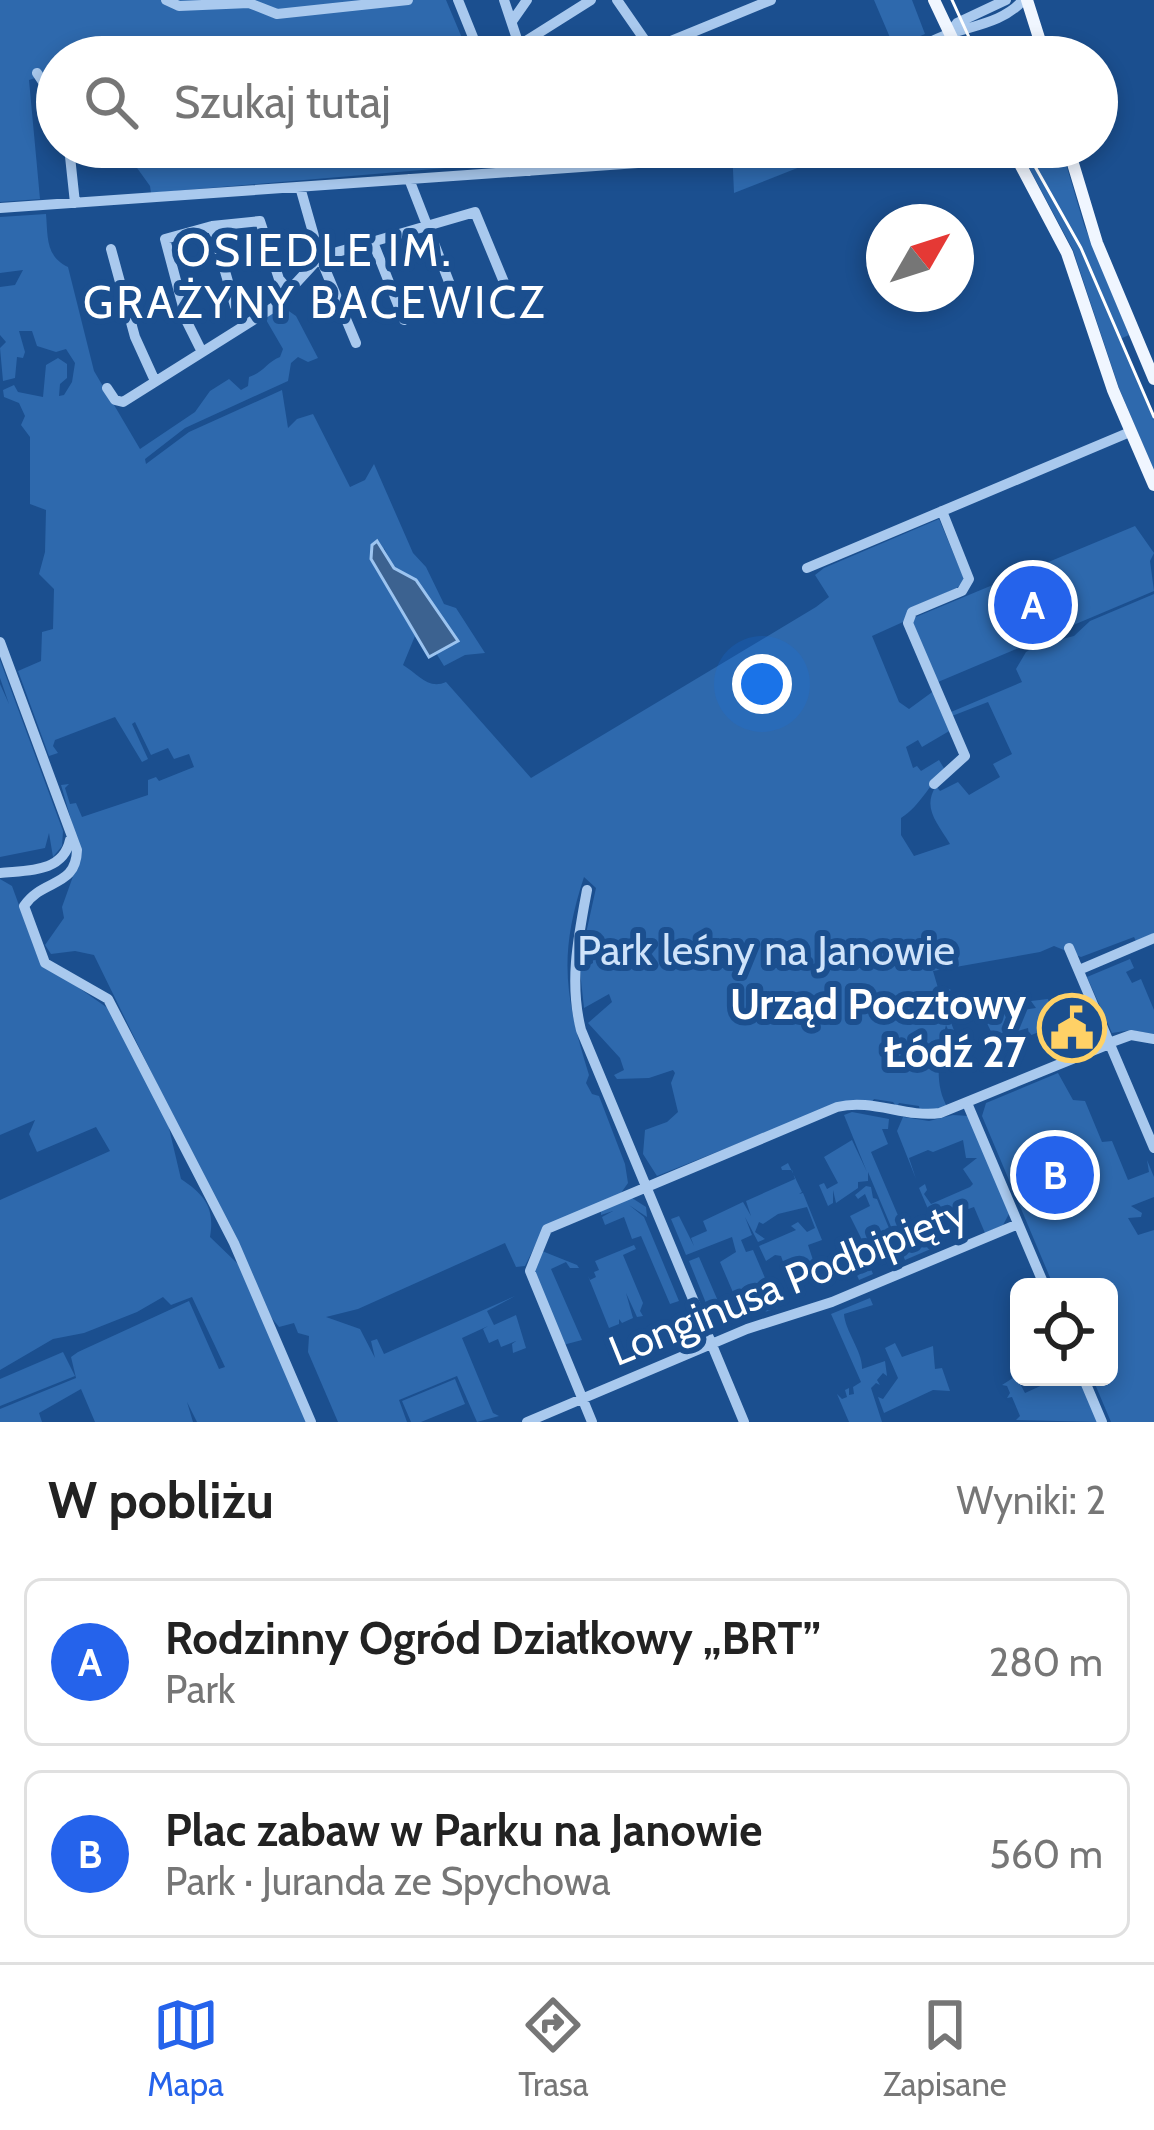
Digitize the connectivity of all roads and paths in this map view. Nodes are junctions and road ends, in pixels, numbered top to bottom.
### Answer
1 (166, 0) edge
2 (407, 0) edge
3 (458, 0) edge
4 (504, 0) edge
5 (527, 0) edge
6 (591, 0) edge
7 (617, 0) edge
8 (772, 0) edge
9 (934, 0) edge
10 (1006, 0) edge
11 (1025, 0) edge
12 (513, 20) junction
13 (949, 33) junction
14 (473, 36) edge
15 (514, 36) edge
16 (541, 36) edge
17 (642, 36) edge
18 (683, 36) edge
19 (943, 36) edge
20 (950, 36) edge
21 (1038, 36) edge
22 (71, 168) edge
23 (529, 168) edge
24 (568, 168) edge
25 (1022, 168) edge
26 (1074, 168) edge
27 (530, 171) junction
28 (409, 179) junction
29 (300, 187) junction
30 (75, 203) junction
31 (0, 208) edge
32 (212, 226) junction
33 (425, 226) junction
34 (373, 242) junction
35 (111, 249) dead end
36 (320, 257) junction
37 (498, 290) dead end
38 (289, 291) junction
39 (458, 305) dead end
40 (404, 320) dead end
41 (245, 325) junction
42 (356, 343) dead end
43 (202, 352) junction
44 (1154, 379) edge
45 (155, 381) junction
46 (107, 388) dead end
47 (1130, 432) junction
48 (1154, 485) edge
49 (942, 512) junction
50 (807, 568) dead end
51 (0, 642) edge
52 (934, 784) dead end
53 (70, 837) junction
54 (0, 873) edge
55 (587, 890) dead end
56 (1154, 938) edge
57 (1070, 948) dead end
58 (1079, 970) junction
59 (1154, 1039) edge
60 (1109, 1043) junction
61 (968, 1103) junction
62 (1154, 1148) edge
63 (645, 1188) junction
64 (1018, 1224) junction
65 (1041, 1278) edge
66 (711, 1346) junction
67 (1087, 1386) edge
68 (583, 1399) junction
69 (311, 1422) edge
70 (527, 1422) edge
71 (592, 1422) edge
72 (744, 1422) edge
73 (1102, 1422) edge

1 - 2 street
3 - 14 street
4 - 12 street
5 - 12 street
6 - 16 street
7 - 17 street
8 - 18 street
9 - 13 main road
10 - 13 street
11 - 13 street
11 - 21 main road
12 - 15 street
13 - 19 street
13 - 20 main road
22 - 30 street
23 - 27 street
24 - 27 street
25 - 47 main road
26 - 44 main road
27 - 28 street
28 - 29 street
28 - 33 street
29 - 30 street
29 - 36 street
30 - 31 street
32 - 38 street
32 - 41 street
32 - 43 street
33 - 34 street
33 - 37 street
33 - 39 street
34 - 36 street
34 - 40 street
35 - 45 street
36 - 38 street
36 - 42 street
38 - 41 street
41 - 43 street
43 - 45 street
45 - 46 street
47 - 48 main road
47 - 49 street
49 - 50 street
49 - 52 street
51 - 53 street
53 - 54 street
53 - 69 street
55 - 63 street
56 - 58 street
57 - 58 street
58 - 60 street
59 - 60 street
60 - 61 street
60 - 62 street
61 - 63 street
61 - 64 street
63 - 66 street
63 - 68 street
64 - 65 street
64 - 66 street, Longinusa Podbipięty
66 - 68 street, Longinusa Podbipięty
66 - 72 street
67 - 73 street
68 - 70 street, Longinusa Podbipięty
68 - 71 street

